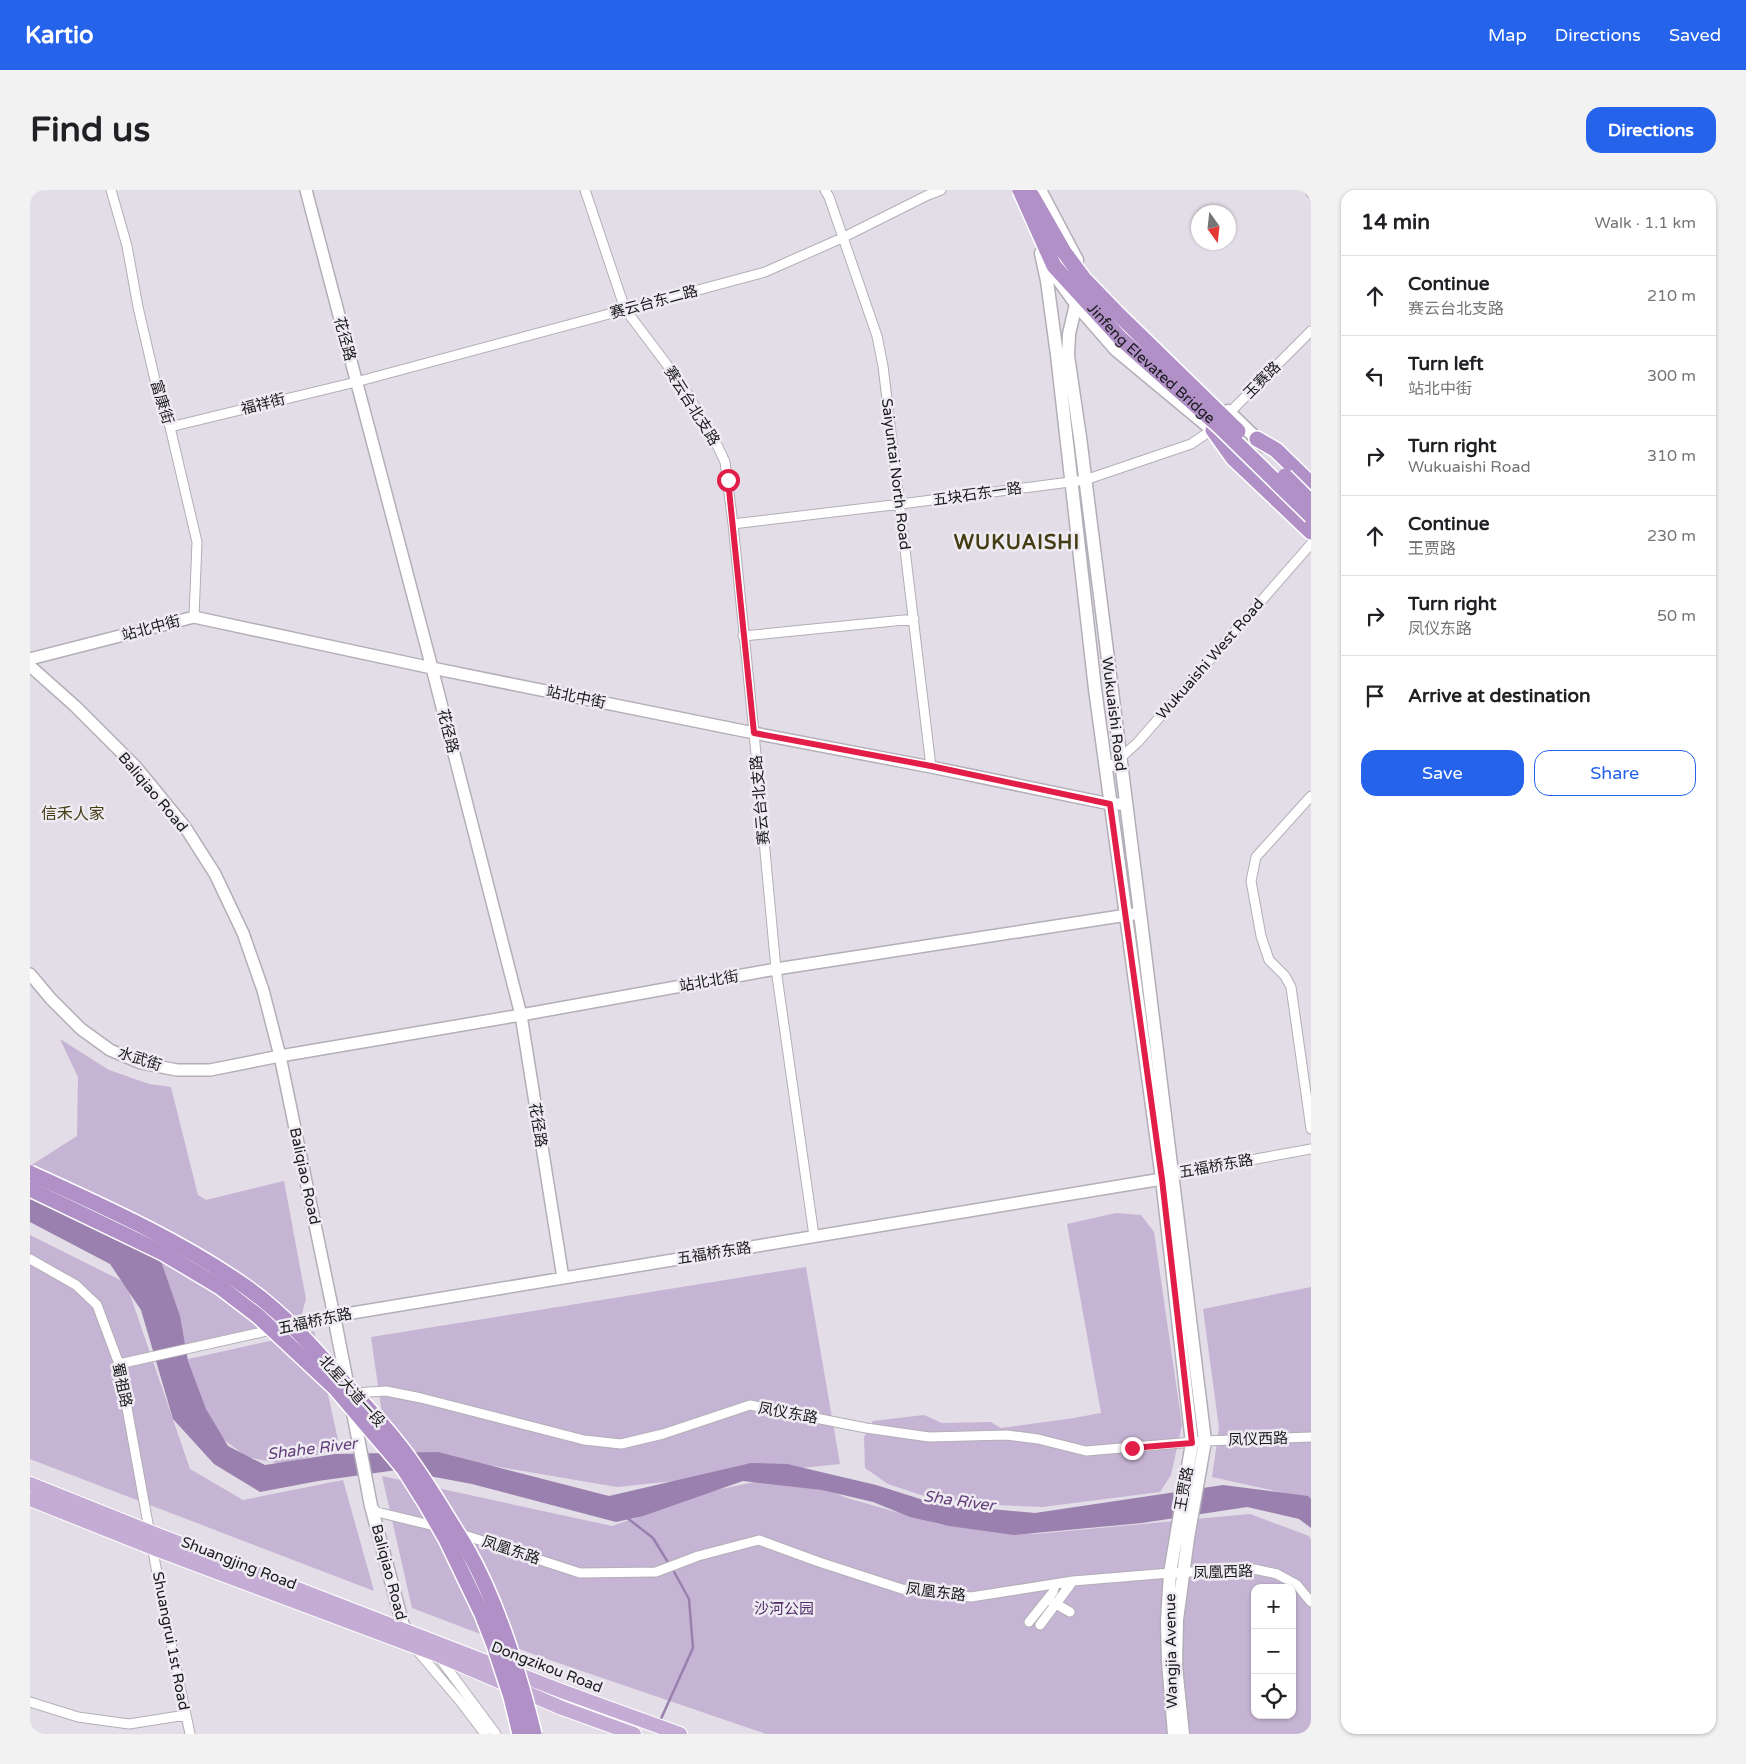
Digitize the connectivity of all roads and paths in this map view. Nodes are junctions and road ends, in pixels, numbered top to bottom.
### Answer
1 (111, 190) edge
2 (306, 190) edge
3 (585, 190) edge
4 (825, 190) edge
5 (942, 190) edge
6 (1013, 190) edge
7 (1020, 190) edge
8 (1029, 190) edge
9 (1040, 190) edge
10 (842, 238) junction
11 (1041, 253) junction
12 (1074, 256) junction
13 (1076, 304) junction
14 (624, 310) junction
15 (1311, 331) edge
16 (356, 382) junction
17 (1230, 412) junction
18 (170, 427) junction
19 (1213, 430) junction
20 (1257, 439) junction
21 (1078, 481) junction
22 (1311, 484) edge
23 (1311, 495) edge
24 (1311, 502) edge
25 (901, 504) junction
26 (1311, 516) edge
27 (1311, 522) edge
28 (733, 524) junction
29 (1311, 532) edge
30 (1311, 544) edge
31 (194, 616) junction
32 (914, 619) junction
33 (743, 636) junction
34 (30, 658) edge
35 (30, 666) edge
36 (432, 668) junction
37 (754, 733) junction
38 (1120, 759) junction
39 (931, 766) junction
40 (1106, 771) junction
41 (1311, 796) edge
42 (1110, 804) junction
43 (1125, 804) junction
44 (1140, 914) junction
45 (1125, 916) junction
46 (776, 969) junction
47 (30, 974) edge
48 (521, 1015) junction
49 (280, 1056) junction
50 (1311, 1130) edge
51 (1311, 1148) edge
52 (30, 1173) edge
53 (1165, 1174) junction
54 (30, 1189) edge
55 (814, 1236) junction
56 (30, 1259) edge
57 (563, 1278) junction
58 (334, 1316) junction
59 (119, 1364) junction
60 (349, 1393) junction
61 (1311, 1437) edge
62 (1198, 1442) junction
63 (30, 1484) edge
64 (30, 1499) edge
65 (371, 1506) junction
66 (150, 1532) junction
67 (1182, 1539) junction
68 (153, 1548) junction
69 (1170, 1573) junction
70 (1184, 1573) junction
71 (1073, 1581) junction
72 (1055, 1584) junction
73 (1047, 1599) junction
74 (1311, 1602) edge
75 (1056, 1604) junction
76 (1070, 1612) dead end
77 (1030, 1622) dead end
78 (1040, 1624) dead end
79 (404, 1629) junction
80 (415, 1648) junction
81 (438, 1656) junction
82 (30, 1702) edge
83 (186, 1715) junction
84 (633, 1733) edge
85 (190, 1734) edge
86 (484, 1734) edge
87 (496, 1734) edge
88 (520, 1734) edge
89 (534, 1734) edge
90 (680, 1734) edge
91 (1174, 1734) edge
92 (1183, 1734) edge

1 - 18 street, 富康街
2 - 16 street, 花径路
3 - 14 street, 赛云台北支路
4 - 10 street, Saiyuntai North Road
5 - 10 street, 赛云台东二路
6 - 11 main road
7 - 26 highway, Jinfeng Elevated Bridge, bridge
8 - 24 highway, Jinfeng Elevated Bridge, bridge
9 - 12 main road
10 - 14 street, 赛云台东二路
10 - 25 street, Saiyuntai North Road
11 - 13 main road
11 - 21 main road, Wukuaishi Road
12 - 13 main road, Wukuaishi Road
12 - 17 main road
13 - 19 main road
13 - 21 main road, Wukuaishi Road
14 - 16 street, 赛云台东二路
14 - 28 street, 赛云台北支路
15 - 17 street, 玉赛路
16 - 18 street, 福祥街
16 - 36 street, 花径路
17 - 19 street, 玉赛路
17 - 20 main road
18 - 31 street, 富康街
19 - 21 street, 五块石东一路
19 - 27 main road
19 - 29 highway
20 - 22 highway
20 - 23 main road
21 - 25 street, 五块石东一路
21 - 38 main road, Wukuaishi Road
21 - 40 main road, Wukuaishi Road
25 - 28 street, 五块石东一路
25 - 32 street, Saiyuntai North Road
28 - 33 street, 赛云台北支路
30 - 38 street, Wukuaishi West Road
31 - 34 street, 站北中街
31 - 36 street, 站北中街
32 - 33 street
32 - 39 street, Saiyuntai North Road
33 - 37 street, 赛云台北支路
35 - 49 street, Baliqiao Road
36 - 37 street, 站北中街
36 - 48 street, 花径路
37 - 39 street, 站北中街
37 - 46 street, 赛云台北支路
38 - 40 street, Wukuaishi West Road
38 - 43 main road, Wukuaishi Road
39 - 42 street, 站北中街
40 - 42 main road, Wukuaishi Road
41 - 50 street
42 - 43 street, 站北中街
42 - 45 main road, Wukuaishi Road
43 - 44 main road, Wukuaishi Road
44 - 45 street, 站北北街
44 - 53 main road, Wukuaishi Road
45 - 46 street, 站北北街
45 - 53 main road, Wukuaishi Road
46 - 48 street, 站北北街
46 - 55 street, 赛云台北支路
47 - 49 street, 水武街
48 - 49 street, 站北北街
48 - 57 street, 花径路
49 - 58 street, Baliqiao Road
51 - 53 street, 五福桥东路
52 - 89 highway, 北星大道一段, bridge
53 - 55 street, 五福桥东路
53 - 62 main road
54 - 88 highway, 北星大道一段, bridge
55 - 57 street, 五福桥东路
56 - 59 street, 蜀祖路
57 - 58 street, 五福桥东路
58 - 59 street, 五福桥东路
58 - 60 main road, Baliqiao Road
59 - 66 street, 蜀祖路
60 - 62 street, 凤仪东路
60 - 65 main road, Baliqiao Road
61 - 62 street, 凤仪西路
62 - 67 main road
63 - 66 main road, Shuangjing Road
64 - 68 main road, Shuangjing Road
65 - 72 street, 凤凰东路
65 - 79 main road, Baliqiao Road
66 - 68 street, 蜀祖路
66 - 79 main road, Shuangjing Road
67 - 69 main road, Wangjia Avenue
67 - 70 main road, Wangjia Avenue
68 - 80 main road, Shuangjing Road
68 - 83 street, Shuangrui 1st Road
69 - 70 street, 凤凰东路
69 - 71 street, 凤凰东路
69 - 91 main road, Wangjia Avenue
70 - 74 street, 凤凰西路
70 - 92 main road, Wangjia Avenue
71 - 72 street, 凤凰东路
71 - 75 street
72 - 73 street
73 - 75 street
73 - 77 street
75 - 76 street
75 - 78 street
79 - 80 main road, Baliqiao Road
79 - 90 main road, Dongzikou Road
80 - 81 main road, Shuangjing Road
80 - 86 street, Baliqiao Road
81 - 84 main road, Dongzikou Road
81 - 87 street
82 - 83 street
83 - 85 street, Shuangrui 1st Road

